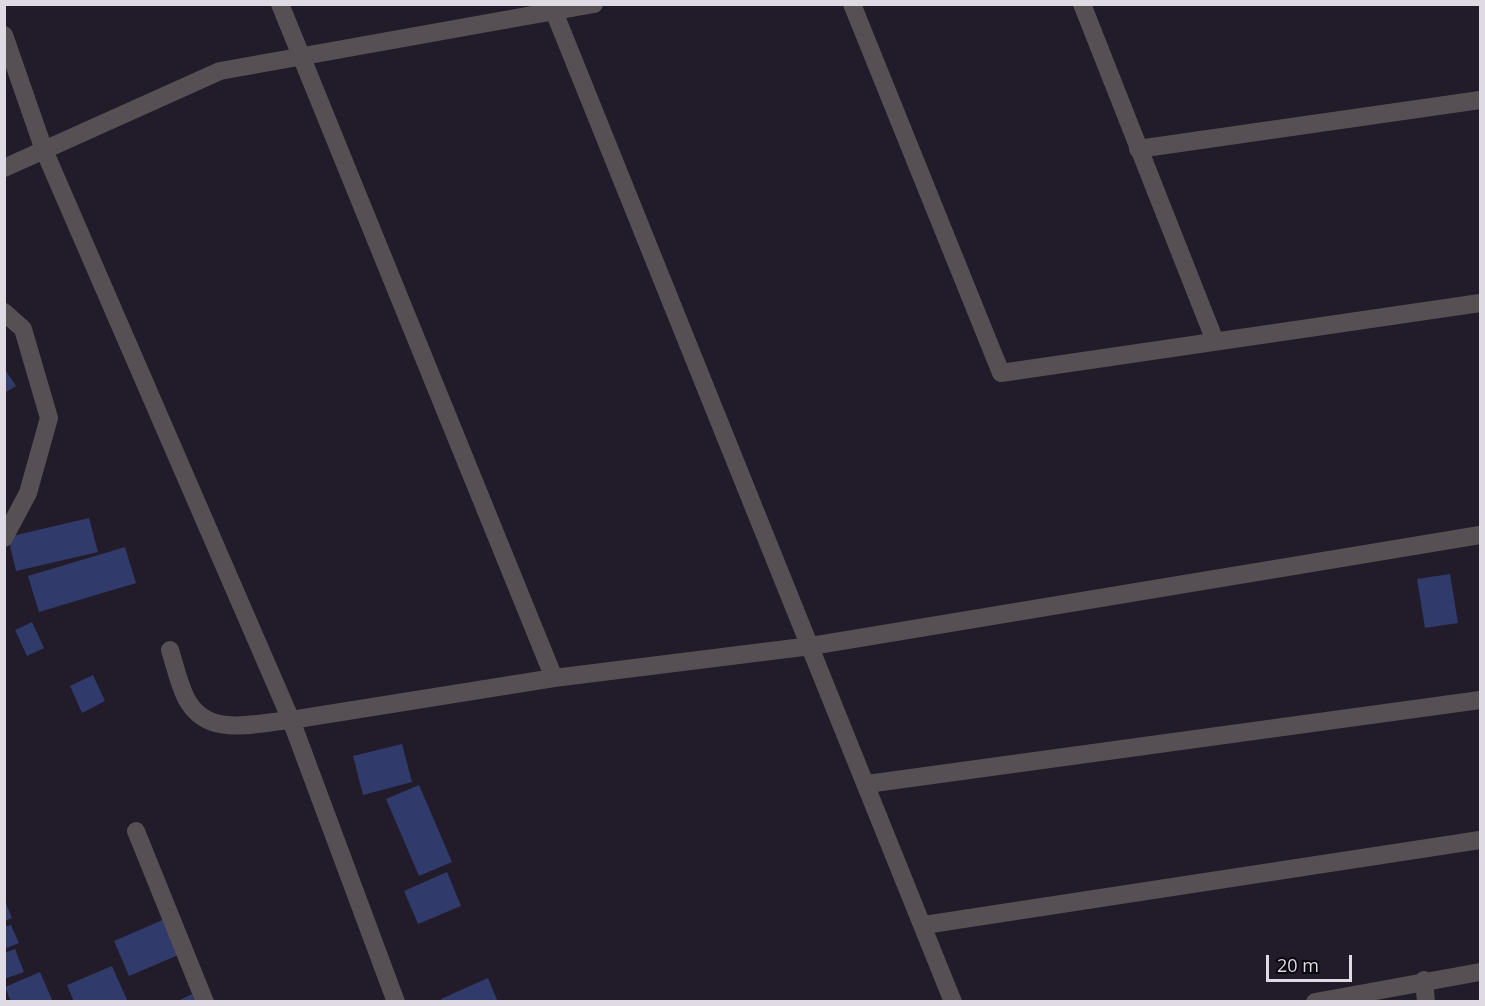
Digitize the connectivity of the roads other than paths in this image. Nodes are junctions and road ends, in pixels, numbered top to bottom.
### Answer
1 (280, 4) edge
2 (594, 4) edge
3 (852, 4) edge
4 (1082, 4) edge
5 (552, 8) edge
6 (4, 35) edge
7 (300, 57) junction
8 (1480, 100) edge
9 (1138, 148) junction
10 (44, 150) junction
11 (4, 168) edge
12 (1480, 303) edge
13 (4, 312) edge
14 (1215, 341) junction
15 (1480, 535) edge
16 (4, 538) edge
17 (811, 645) junction
18 (170, 650) dead end
19 (554, 678) junction
20 (1480, 700) edge
21 (291, 720) junction
22 (867, 784) junction
23 (136, 831) dead end
24 (1480, 840) edge
25 (924, 925) junction
26 (1480, 972) edge
27 (1424, 980) junction
28 (205, 1002) edge
29 (396, 1002) edge
30 (953, 1002) edge
31 (1316, 1002) edge
32 (1426, 1002) edge

1 - 7 street
2 - 5 street
3 - 14 street
4 - 9 street
5 - 7 street
5 - 17 street
6 - 10 street
7 - 10 street
7 - 19 street
8 - 9 street
9 - 14 street
10 - 11 street
10 - 21 street
12 - 14 street
13 - 16 street
15 - 17 street
17 - 19 street
17 - 22 street
18 - 21 street
19 - 21 street
20 - 22 street
21 - 29 street
22 - 25 street
23 - 28 street
24 - 25 street
25 - 30 street
26 - 27 street
27 - 31 street
27 - 32 street

